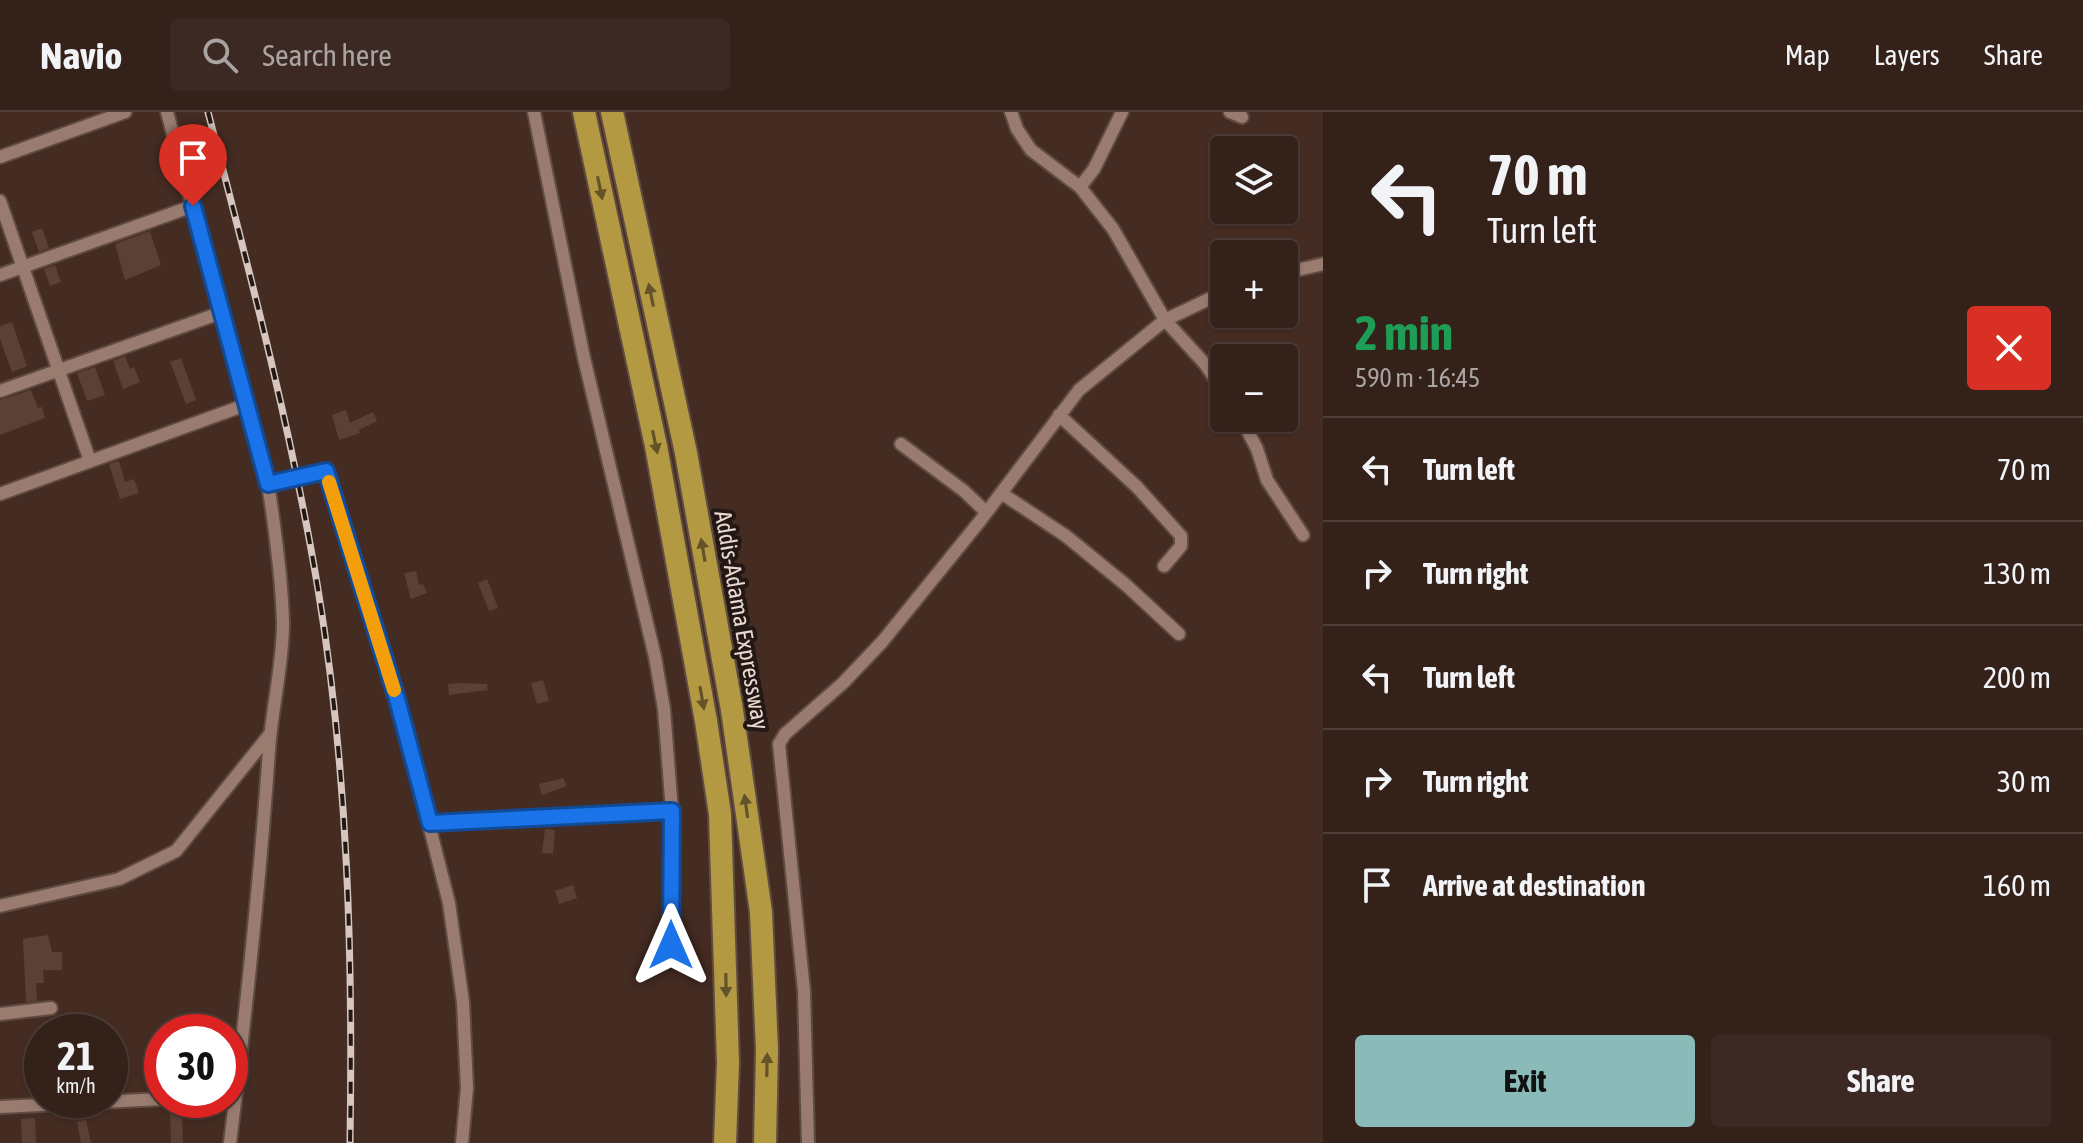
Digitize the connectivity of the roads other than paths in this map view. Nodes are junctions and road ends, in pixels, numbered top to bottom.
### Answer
1 (125, 112) edge
2 (167, 112) edge
3 (534, 112) edge
4 (584, 112) edge
5 (612, 112) edge
6 (1011, 112) edge
7 (1122, 112) edge
8 (0, 157) edge
9 (1080, 187) junction
10 (0, 201) edge
11 (193, 206) junction
12 (1323, 264) edge
13 (23, 267) junction
14 (1298, 270) edge
15 (0, 275) edge
16 (1210, 299) edge
17 (223, 312) junction
18 (1165, 320) junction
19 (59, 370) junction
20 (1210, 371) edge
21 (0, 391) edge
22 (248, 404) junction
23 (1059, 415) junction
24 (1248, 432) edge
25 (901, 444) dead end
26 (90, 461) junction
27 (268, 484) junction
28 (1001, 493) junction
29 (0, 494) edge
30 (986, 512) junction
31 (1303, 535) dead end
32 (1164, 566) dead end
33 (1179, 634) dead end
34 (270, 734) junction
35 (672, 811) junction
36 (430, 823) junction
37 (0, 906) edge
38 (671, 945) dead end
39 (51, 1008) dead end
40 (0, 1014) edge
41 (144, 1100) edge
42 (0, 1107) edge
43 (230, 1143) edge
44 (462, 1143) edge
45 (725, 1143) edge
46 (765, 1143) edge
47 (808, 1143) edge

1 - 8 street
2 - 11 street
3 - 35 street
4 -> 45 highway
46 -> 5 highway, Addis-Adama Expressway
6 - 9 street
7 - 9 street
9 - 18 street
10 - 13 street
11 - 13 street
11 - 17 street
12 - 14 street
13 - 15 street
13 - 19 street
16 - 18 street
17 - 19 street
17 - 22 street
18 - 20 street
18 - 23 street
19 - 21 street
19 - 26 street
22 - 26 street
22 - 27 street
23 - 28 street
23 - 32 street
24 - 31 street
25 - 30 street
26 - 29 street
27 - 34 street
27 - 36 street
28 - 30 street
28 - 33 street
30 - 47 street
34 - 37 street
34 - 43 street
35 - 36 street
35 - 38 street
36 - 44 street
39 - 40 street
41 - 42 street

